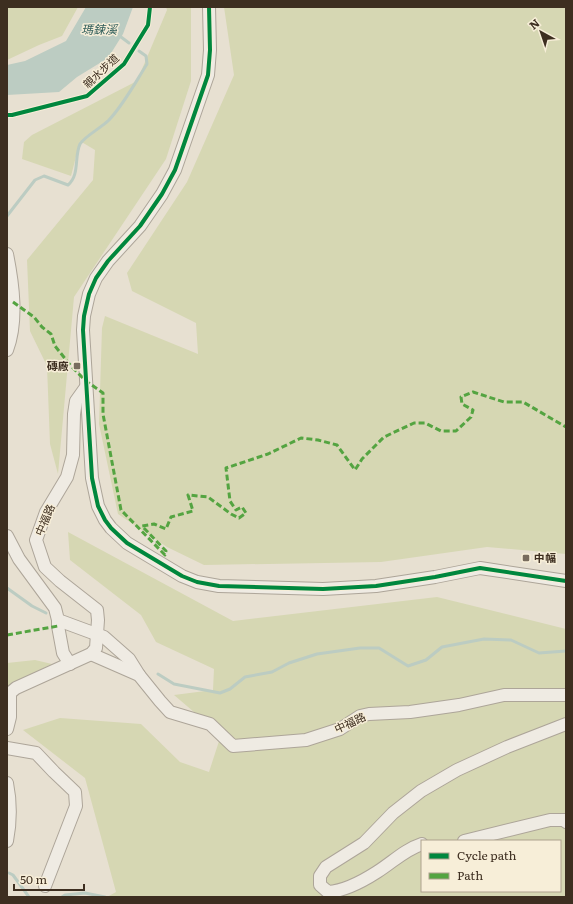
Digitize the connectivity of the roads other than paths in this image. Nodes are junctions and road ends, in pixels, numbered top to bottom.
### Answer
1 (209, 7) edge
2 (7, 254) edge
3 (7, 350) edge
4 (86, 387) junction
5 (7, 536) edge
6 (566, 581) edge
7 (58, 620) junction
8 (96, 635) junction
9 (91, 654) junction
10 (70, 664) junction
11 (138, 675) junction
12 (566, 695) edge
13 (566, 724) edge
14 (7, 729) edge
15 (7, 748) edge
16 (7, 783) edge
17 (566, 822) edge
18 (468, 840) edge
19 (7, 841) edge
20 (421, 844) edge
21 (45, 886) dead end

1 - 4 street
2 - 3 street
4 - 6 street
4 - 8 street, 中福路
5 - 7 street
7 - 8 street, 中福路
7 - 10 street
8 - 9 street, 中福路
8 - 11 street, 中福路
9 - 10 street
9 - 11 street, 中福路
10 - 14 street
11 - 12 street, 中福路
13 - 20 street
15 - 21 street
16 - 19 street
17 - 18 street

